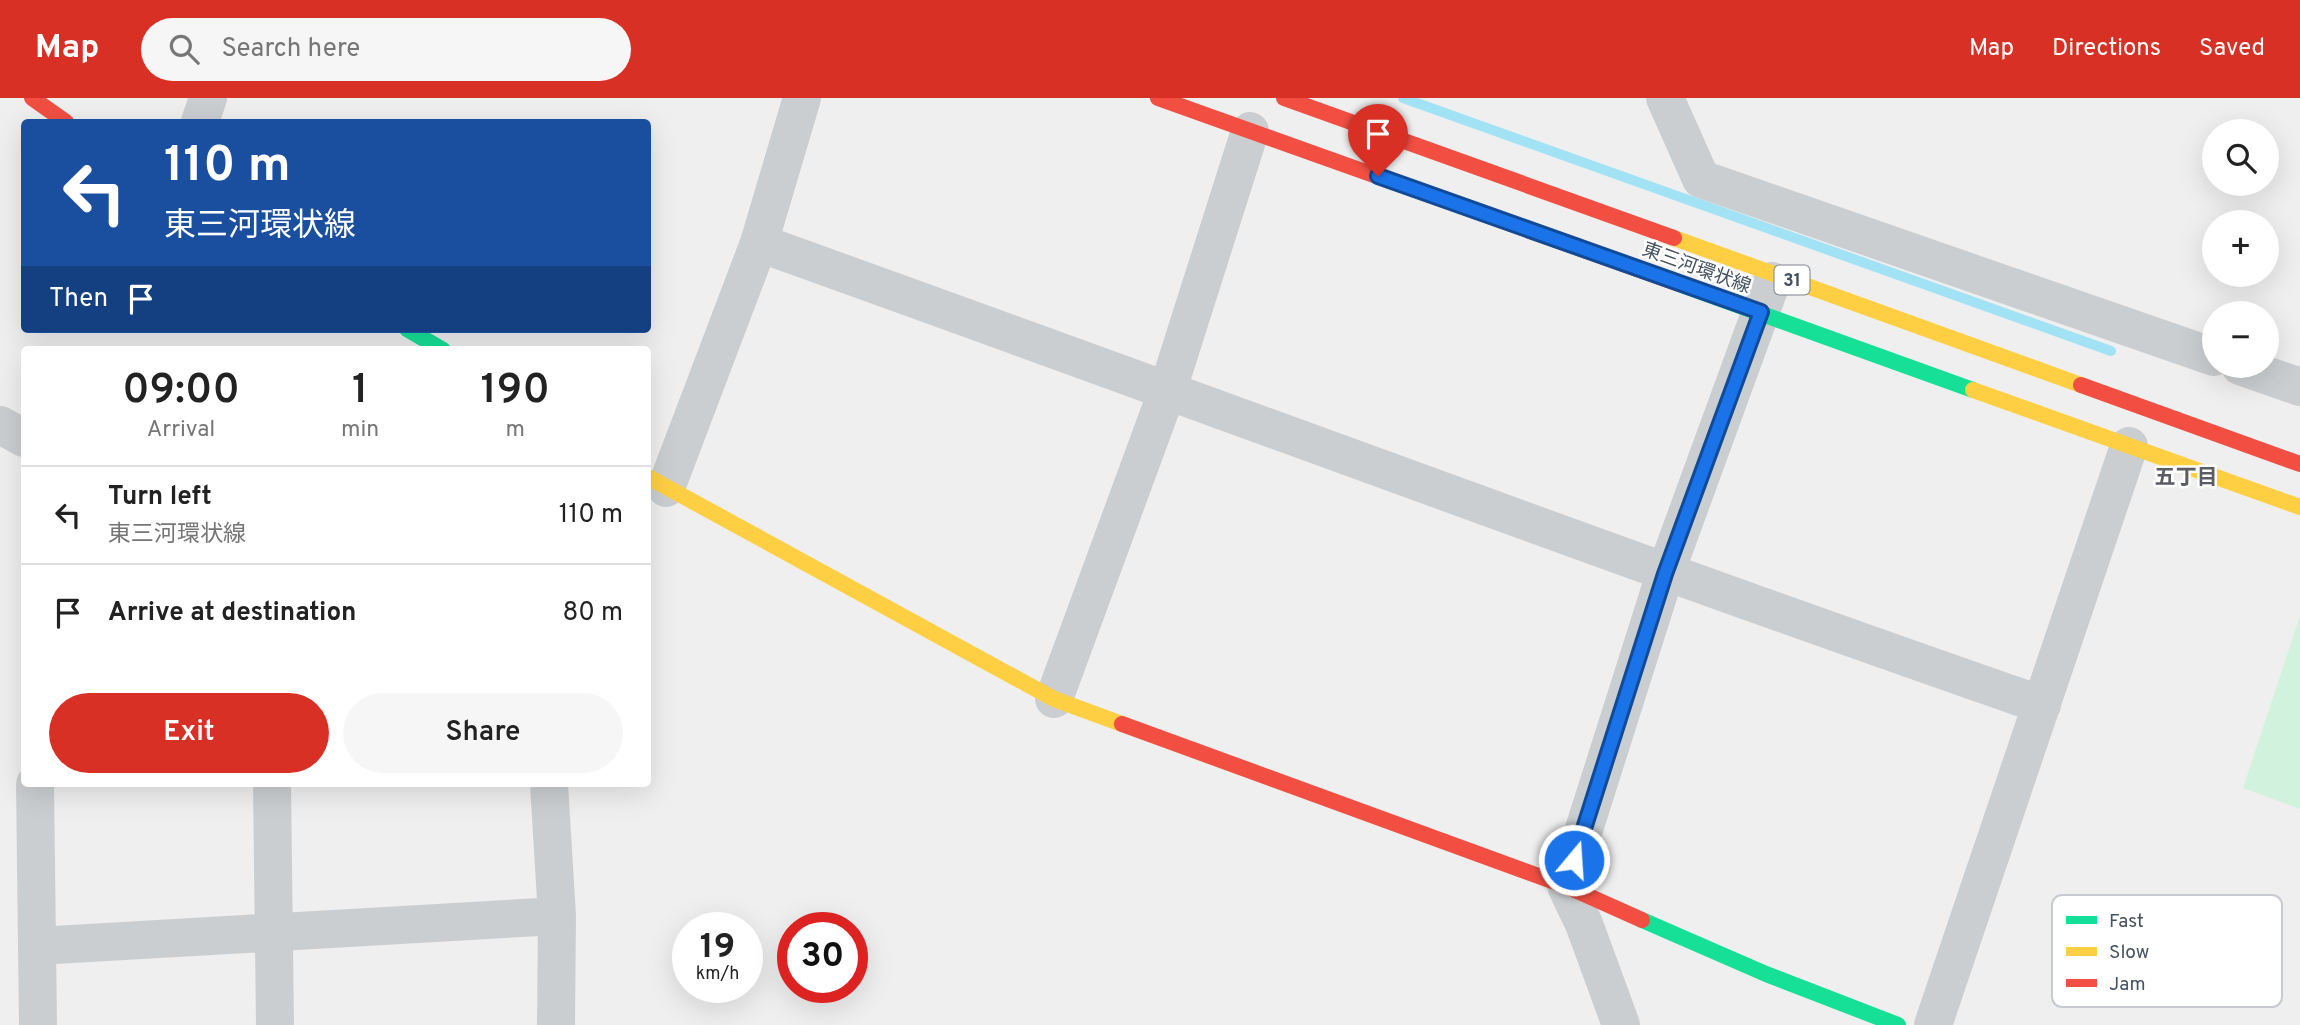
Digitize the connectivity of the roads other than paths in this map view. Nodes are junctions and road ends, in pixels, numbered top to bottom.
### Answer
1 (32, 98) edge
2 (208, 98) edge
3 (802, 98) edge
4 (1158, 98) edge
5 (1284, 98) edge
6 (1665, 98) edge
7 (62, 119) edge
8 (201, 119) edge
9 (1250, 131) junction
10 (759, 243) junction
11 (1775, 274) junction
12 (1761, 312) junction
13 (2202, 353) edge
14 (2274, 378) edge
15 (2300, 387) edge
16 (1168, 390) junction
17 (0, 425) edge
18 (21, 436) edge
19 (2129, 446) junction
20 (2300, 464) edge
21 (657, 483) edge
22 (2300, 507) edge
23 (1665, 574) junction
24 (1054, 699) junction
25 (2042, 705) junction
26 (35, 787) edge
27 (272, 787) edge
28 (549, 787) edge
29 (1566, 886) junction
30 (557, 916) junction
31 (274, 933) junction
32 (37, 947) junction
33 (38, 1025) edge
34 (275, 1025) edge
35 (556, 1025) edge
36 (1621, 1025) edge
37 (1898, 1025) edge
38 (1933, 1025) edge

1 - 7 main road
2 - 8 street
3 - 10 street
4 - 9 main road, 東三河環状線 / 31
5 - 11 main road, 東三河環状線 / 31
6 - 13 street
9 - 12 main road, 東三河環状線 / 31
9 - 16 street
10 - 16 street
10 - 21 street
11 - 12 street
11 - 20 main road, 東三河環状線 / 31
12 - 19 main road, 東三河環状線 / 31
12 - 23 street
14 - 15 street
16 - 23 street
16 - 24 street
17 - 18 street
19 - 22 main road, 東三河環状線 / 31
19 - 25 street
21 - 24 main road
23 - 25 street
23 - 29 street
24 - 29 main road
25 - 38 street
26 - 32 street
27 - 31 street
28 - 30 street
29 - 36 street
29 - 37 main road
30 - 31 street
30 - 35 street
31 - 32 street
31 - 34 street
32 - 33 street

